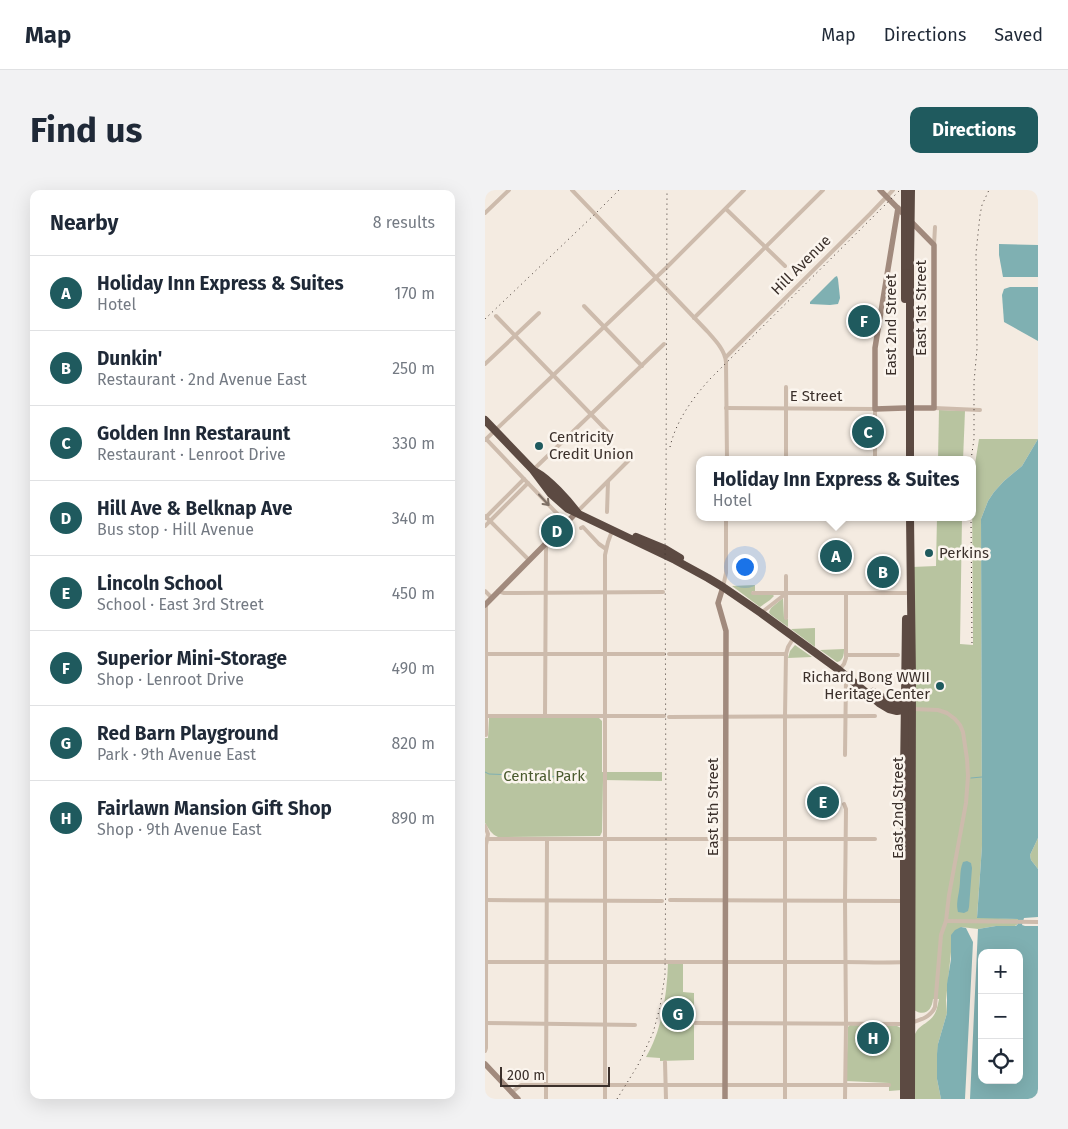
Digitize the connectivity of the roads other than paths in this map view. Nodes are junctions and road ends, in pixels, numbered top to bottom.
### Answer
1 (509, 190) edge
2 (572, 190) edge
3 (744, 190) edge
4 (823, 190) edge
5 (881, 190) edge
6 (893, 190) edge
7 (905, 190) edge
8 (911, 190) edge
9 (887, 197) junction
10 (898, 208) junction
11 (726, 209) junction
12 (485, 212) edge
13 (935, 227) dead end
14 (934, 245) junction
15 (765, 248) junction
16 (785, 266) dead end
17 (907, 266) junction
18 (656, 277) junction
19 (584, 306) dead end
20 (539, 313) dead end
21 (496, 316) dead end
22 (694, 318) junction
23 (604, 326) junction
24 (516, 335) junction
25 (664, 344) dead end
26 (726, 357) junction
27 (485, 364) edge
28 (642, 366) junction
29 (554, 375) junction
30 (786, 387) dead end
31 (726, 408) junction
32 (786, 408) junction
33 (907, 408) junction
34 (934, 408) junction
35 (875, 409) junction
36 (980, 410) dead end
37 (591, 414) junction
38 (485, 420) edge
39 (495, 431) junction
40 (612, 436) dead end
41 (485, 440) edge
42 (727, 456) edge
43 (786, 456) edge
44 (875, 456) edge
45 (905, 456) edge
46 (910, 456) edge
47 (630, 459) dead end
48 (533, 470) junction
49 (524, 479) junction
50 (608, 481) junction
51 (528, 483) junction
52 (577, 512) junction
53 (607, 512) dead end
54 (485, 517) edge
55 (490, 521) junction
56 (726, 521) edge
57 (905, 521) edge
58 (910, 521) edge
59 (565, 523) junction
60 (485, 526) edge
61 (581, 528) dead end
62 (612, 531) junction
63 (546, 543) junction
64 (606, 549) junction
65 (529, 560) junction
66 (786, 576) dead end
67 (723, 587) junction
68 (485, 591) edge
69 (498, 592) junction
70 (663, 592) dead end
71 (546, 593) junction
72 (606, 593) junction
73 (753, 593) dead end
74 (846, 593) junction
75 (908, 593) junction
76 (786, 594) junction
77 (492, 598) junction
78 (485, 604) edge
79 (761, 613) junction
80 (786, 618) dead end
81 (794, 638) junction
82 (485, 654) edge
83 (546, 654) junction
84 (606, 654) junction
85 (786, 654) junction
86 (726, 655) junction
87 (846, 655) junction
88 (899, 655) dead end
89 (839, 670) junction
90 (846, 676) junction
91 (907, 708) junction
92 (486, 716) edge
93 (545, 716) junction
94 (606, 716) junction
95 (726, 716) junction
96 (785, 716) junction
97 (846, 716) junction
98 (875, 716) dead end
99 (486, 735) edge
100 (845, 754) dead end
101 (844, 804) dead end
102 (486, 828) edge
103 (487, 839) junction
104 (547, 839) junction
105 (606, 839) junction
106 (726, 839) junction
107 (786, 839) junction
108 (846, 839) junction
109 (875, 839) dead end
110 (486, 900) edge
111 (670, 900) dead end
112 (726, 900) junction
113 (786, 900) junction
114 (845, 900) junction
115 (546, 901) junction
116 (606, 901) junction
117 (662, 901) dead end
118 (904, 901) junction
119 (485, 915) edge
120 (946, 921) junction
121 (1038, 922) edge
122 (486, 962) edge
123 (546, 962) junction
124 (606, 962) junction
125 (785, 962) junction
126 (845, 962) junction
127 (905, 962) junction
128 (726, 963) junction
129 (726, 1022) junction
130 (786, 1022) junction
131 (485, 1023) edge
132 (695, 1023) dead end
133 (908, 1023) junction
134 (546, 1024) junction
135 (606, 1024) junction
136 (846, 1024) junction
137 (635, 1025) dead end
138 (485, 1051) edge
139 (665, 1062) dead end
140 (485, 1064) edge
141 (546, 1085) junction
142 (605, 1085) junction
143 (785, 1085) junction
144 (889, 1085) dead end
145 (666, 1086) junction
146 (725, 1086) junction
147 (845, 1086) junction
148 (512, 1092) junction
149 (517, 1099) edge
150 (546, 1099) edge
151 (605, 1099) edge
152 (665, 1099) edge
153 (725, 1099) edge
154 (785, 1099) edge
155 (845, 1099) edge
156 (904, 1099) edge
157 (911, 1099) edge

1 - 12 street
2 - 18 street
3 - 11 street
4 - 15 street
5 - 9 street, East 1st Street
6 - 9 street, Hill Avenue
7 - 17 highway, East 2nd Street, bridge
8 - 17 highway, East 2nd Street, bridge
9 - 10 street, East 1st Street
9 - 26 street, Hill Avenue
10 - 14 street, East 1st Street
10 - 35 street
11 - 15 street
11 - 18 street
13 - 14 street
14 - 34 street, East 1st Street
15 - 16 street
15 - 22 street
17 - 33 highway, East 2nd Street
18 - 22 street
18 - 23 street
19 - 23 street
20 - 24 street
21 - 24 street
22 - 26 street
23 - 28 street
23 - 29 street
24 - 27 street
24 - 29 street
25 - 28 street
26 - 31 street
28 - 37 street
29 - 37 street
29 - 39 street
30 - 32 street
31 - 32 street, E Street
31 - 42 street
32 - 35 street, E Street
32 - 43 street
33 - 34 street, E Street
33 - 35 street, E Street
33 - 45 highway, East 2nd Street
33 - 46 highway, East 2nd Street
34 - 36 street, E Street
35 - 44 street
37 - 40 street
37 - 48 street
38 - 39 highway
39 - 41 street
39 - 48 highway
41 - 49 street
47 - 50 street
48 - 52 highway
49 - 51 street
49 - 54 street
50 - 52 street
50 - 53 street
51 - 55 street
51 -> 59 street
52 - 59 street
52 - 62 highway
54 - 55 street
55 - 60 street
55 - 65 street
56 - 67 street, East 5th Street
57 - 75 highway, East 2nd Street
58 - 75 highway, East 2nd Street
59 - 63 street
61 - 64 street
62 - 64 street
62 - 67 highway
63 - 65 street
63 - 71 street
64 - 72 street
65 - 69 street
66 - 76 street
67 - 79 highway
67 - 86 street, East 5th Street
68 - 77 street
69 - 71 street
69 - 77 street
70 - 72 street
71 - 72 street
71 - 83 street
72 - 84 street
73 - 76 street
74 - 75 street
74 - 76 street
74 - 87 street
75 - 91 highway, East 2nd Street
76 - 79 street
76 - 80 street
77 - 78 street
78 - 82 street
79 - 81 highway
81 - 85 street
81 - 89 highway
82 - 83 street
82 - 92 street
83 - 84 street
83 - 93 street
84 - 86 street
84 - 94 street
85 - 86 street
85 - 96 street
86 - 95 street, East 5th Street
87 - 88 street
87 - 89 street
89 - 90 highway
90 - 91 highway
90 - 97 street
91 - 118 highway, East 2nd Street
91 - 120 street
91 - 133 highway, East 2nd Street
92 - 93 street
92 - 99 street
93 - 94 street
94 - 95 street
94 - 105 street
95 - 96 street
95 - 106 street, East 5th Street
96 - 97 street
96 - 107 street
97 - 98 street
97 - 100 street
101 - 108 street
102 - 103 street
103 - 104 street
103 - 110 street
104 - 105 street
104 - 115 street
105 - 106 street
105 - 116 street
106 - 107 street
106 - 112 street, East 5th Street
107 - 108 street
107 - 113 street
108 - 109 street
108 - 114 street
110 - 115 street
110 - 119 street
111 - 112 street
112 - 113 street
112 - 128 street, East 5th Street
113 - 114 street
113 - 125 street
114 - 118 street
114 - 126 street
115 - 116 street
115 - 123 street
116 - 117 street
116 - 124 street
118 - 127 highway, East 2nd Street
119 - 122 street
120 - 121 street
120 - 133 street
122 - 123 street
122 - 131 street
123 - 124 street
123 - 134 street
124 - 128 street
124 - 135 street
125 - 126 street
125 - 128 street
125 - 130 street
126 - 127 street
126 - 136 street
127 - 133 highway, East 2nd Street
128 - 129 street, East 5th Street
129 - 130 street
129 - 132 street
129 - 146 street, East 5th Street
130 - 136 street
130 - 143 street
131 - 134 street
131 - 138 street
133 - 136 street
133 - 156 highway, East 2nd Street
133 - 157 highway, East 2nd Street
134 - 135 street
134 - 141 street
135 - 137 street
135 - 142 street
136 - 147 street
139 - 145 street
140 - 148 street
141 - 142 street
141 - 148 street
141 - 150 street
142 - 145 street
142 - 151 street
143 - 146 street
143 - 147 street
143 - 154 street
144 - 147 street
145 - 146 street
145 - 152 street
146 - 153 street, East 5th Street
147 - 155 street
148 - 149 street

